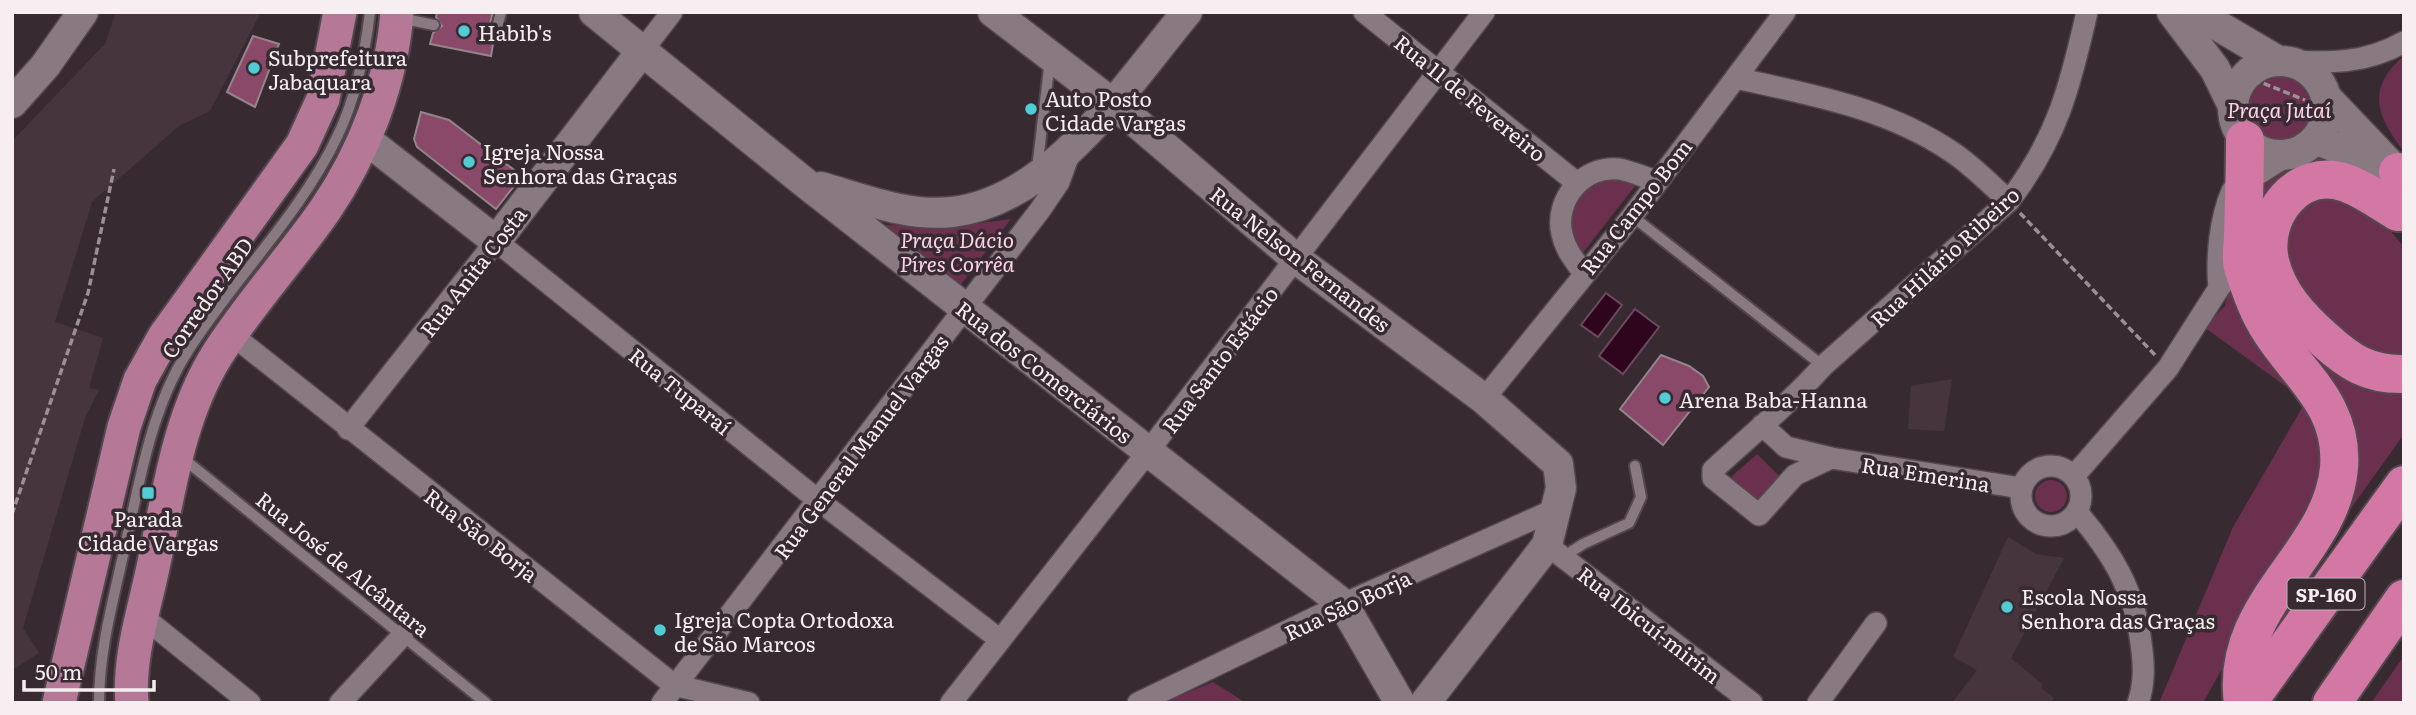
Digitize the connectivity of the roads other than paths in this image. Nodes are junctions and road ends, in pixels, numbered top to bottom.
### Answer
1 (83, 12) edge
2 (340, 12) edge
3 (501, 12) edge
4 (594, 12) edge
5 (672, 12) edge
6 (993, 12) edge
7 (1187, 12) edge
8 (1364, 12) edge
9 (1484, 12) edge
10 (1785, 12) edge
11 (2087, 12) edge
12 (2172, 12) edge
13 (2195, 12) edge
14 (388, 14) edge
15 (434, 25) dead end
16 (495, 36) dead end
17 (2404, 42) edge
18 (642, 51) junction
19 (1051, 57) junction
20 (2275, 68) junction
21 (1441, 71) junction
22 (1736, 78) junction
23 (2321, 101) junction
24 (12, 103) edge
25 (1112, 103) junction
26 (2239, 123) junction
27 (364, 138) junction
28 (2315, 140) junction
29 (1071, 147) junction
30 (2288, 155) junction
31 (1037, 176) junction
32 (2245, 180) junction
33 (1656, 181) junction
34 (804, 182) junction
35 (1577, 183) junction
36 (2401, 192) edge
37 (2009, 201) junction
38 (1632, 216) junction
39 (496, 241) junction
40 (1295, 258) junction
41 (1583, 272) junction
42 (2230, 275) junction
43 (965, 308) junction
44 (231, 334) junction
45 (1823, 366) junction
46 (2404, 374) edge
47 (1484, 398) junction
48 (1762, 425) junction
49 (348, 429) junction
50 (1147, 453) junction
51 (178, 454) junction
52 (1831, 458) junction
53 (1635, 466) dead end
54 (2074, 476) junction
55 (2404, 485) edge
56 (2021, 488) junction
57 (819, 501) junction
58 (2077, 512) junction
59 (1555, 534) junction
60 (2404, 599) edge
61 (1343, 604) junction
62 (142, 616) junction
63 (1876, 623) dead end
64 (403, 635) junction
65 (999, 639) junction
66 (2404, 642) edge
67 (674, 685) junction
68 (65, 693) edge
69 (239, 700) edge
70 (99, 703) edge
71 (132, 703) edge
72 (340, 703) edge
73 (486, 703) edge
74 (662, 703) edge
75 (749, 703) edge
76 (951, 703) edge
77 (1138, 703) edge
78 (1401, 703) edge
79 (1425, 703) edge
80 (1752, 703) edge
81 (1818, 703) edge
82 (2138, 703) edge
83 (2245, 703) edge
84 (2332, 703) edge
85 (2362, 703) edge

1 - 24 street
2 - 68 main road
3 - 16 lane
4 - 18 street, Rua dos Comerciários
5 - 18 street, Rua Anita Costa
6 - 19 street, Rua Nelson Fernandes
7 - 25 street
8 - 21 street, Rua 11 de Fevereiro
9 - 21 street, Rua Santo Estácio
10 - 22 street, Rua Campo Bom
11 - 37 street, Rua Hilário Ribeiro
12 - 26 street
13 - 20 street
14 - 15 lane
14 - 27 main road
14 - 70 lane, Corredor ABD
17 - 20 street
18 - 34 street, Rua dos Comerciários
18 - 39 street, Rua Anita Costa
19 - 25 street, Rua Nelson Fernandes
19 - 31 lane
20 - 23 street
20 - 26 street
21 - 35 street, Rua 11 de Fevereiro
21 - 40 street, Rua Santo Estácio
22 - 33 street, Rua Campo Bom
22 - 37 street
23 - 28 street
23 - 36 street
25 - 29 street
25 - 40 street, Rua Nelson Fernandes
26 - 30 street
26 - 32 highway
27 - 39 street, Rua Tuparaí
27 - 44 main road
28 - 30 street
28 - 36 street
29 - 31 street
29 - 43 street, Rua General Manuel Vargas
30 - 32 street
31 - 34 street
32 - 42 highway
33 - 35 street
33 - 38 street, Rua Campo Bom
34 - 43 street, Rua dos Comerciários
35 - 41 street
36 - 46 highway
37 - 45 street, Rua Hilário Ribeiro
38 - 41 street, Rua Campo Bom
38 - 45 lane
39 - 49 street, Rua Anita Costa
39 - 57 street, Rua Tuparaí
40 - 47 street, Rua Nelson Fernandes
40 - 50 street, Rua Santo Estácio
41 - 47 street, Rua Campo Bom
42 - 54 street
42 - 83 highway
43 - 50 street, Rua dos Comerciários
43 - 57 street, Rua General Manuel Vargas
44 - 49 street, Rua São Borja
44 - 51 main road
45 - 48 street, Rua Hilário Ribeiro
47 - 59 street, Rua Nelson Fernandes
48 - 52 street, Rua Emerina
48 - 52 street, Rua Hilário Ribeiro
49 - 67 street, Rua São Borja
50 - 61 street, Rua dos Comerciários
50 - 65 street, Rua Santo Estácio
51 - 62 main road
51 - 64 lane, Rua José de Alcântara
52 - 56 street, Rua Emerina
53 - 59 lane
54 - 56 street
54 - 58 street
55 - 83 highway, SP-160
56 - 58 street
57 - 65 street, Rua Tuparaí
57 - 67 street, Rua General Manuel Vargas
58 - 82 street
59 - 61 street, Rua São Borja
59 - 79 street
59 - 80 street, Rua Ibicuí-mirim
60 - 84 highway, SP-160
61 - 77 street, Rua São Borja
61 - 78 street, Rua dos Comerciários
62 - 69 street
62 - 71 main road
63 - 81 street
64 - 72 street
64 - 73 lane, Rua José de Alcântara
65 - 76 street, Rua Santo Estácio
66 - 85 highway
67 - 74 street, Rua General Manuel Vargas
67 - 75 street, Rua São Borja

